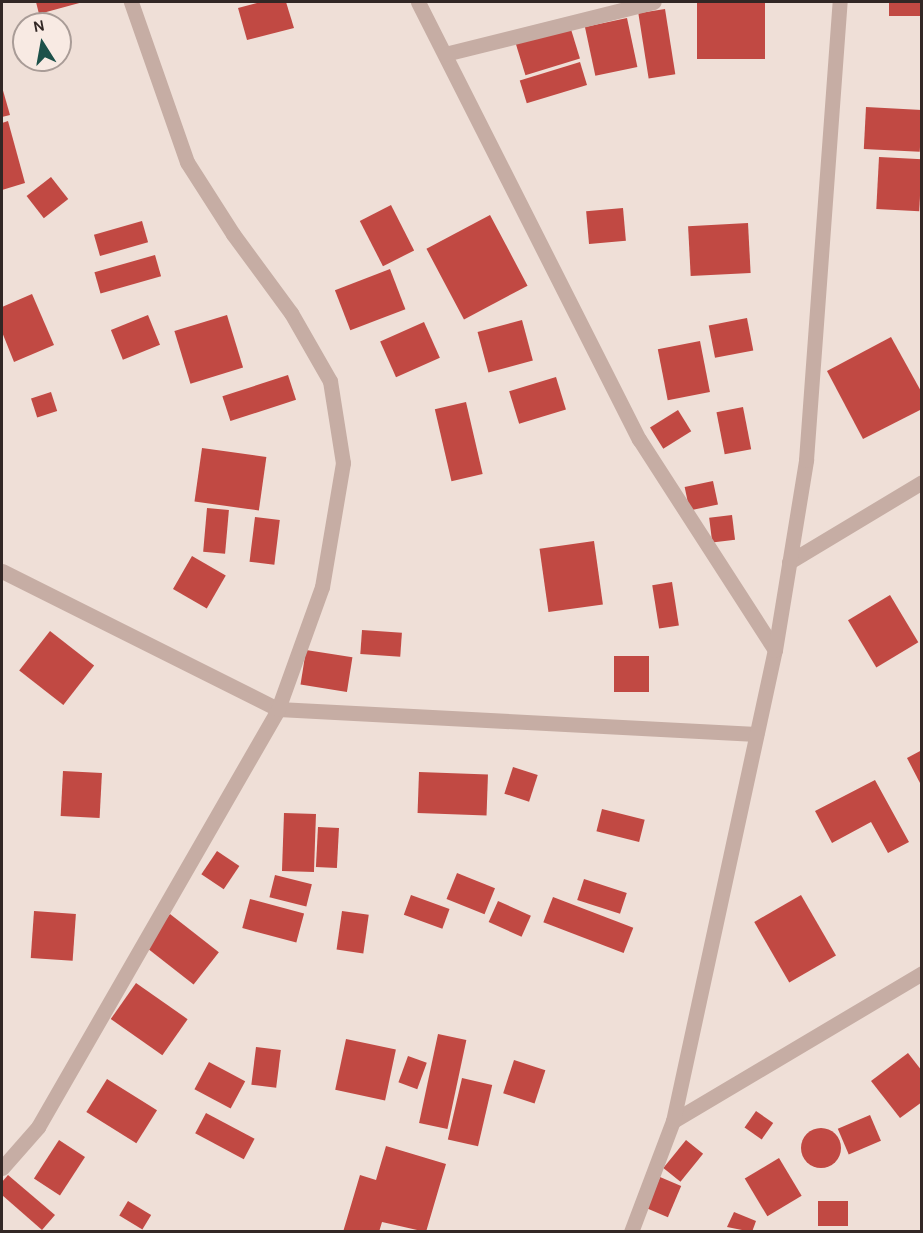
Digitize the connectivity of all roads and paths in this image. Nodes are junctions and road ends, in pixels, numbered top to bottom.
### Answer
1 (131, 2) edge
2 (418, 2) edge
3 (654, 2) edge
4 (840, 2) edge
5 (445, 54) junction
6 (921, 482) edge
7 (789, 562) junction
8 (2, 571) edge
9 (775, 650) junction
10 (278, 709) junction
11 (756, 734) junction
12 (921, 973) edge
13 (673, 1120) junction
14 (2, 1168) edge
15 (631, 1232) edge

1 - 10 street
2 - 5 street
3 - 5 street
4 - 7 street
5 - 9 street
6 - 7 street
7 - 9 street
8 - 10 street
9 - 11 street
10 - 11 street
10 - 14 street
11 - 13 street
12 - 13 street
13 - 15 street

